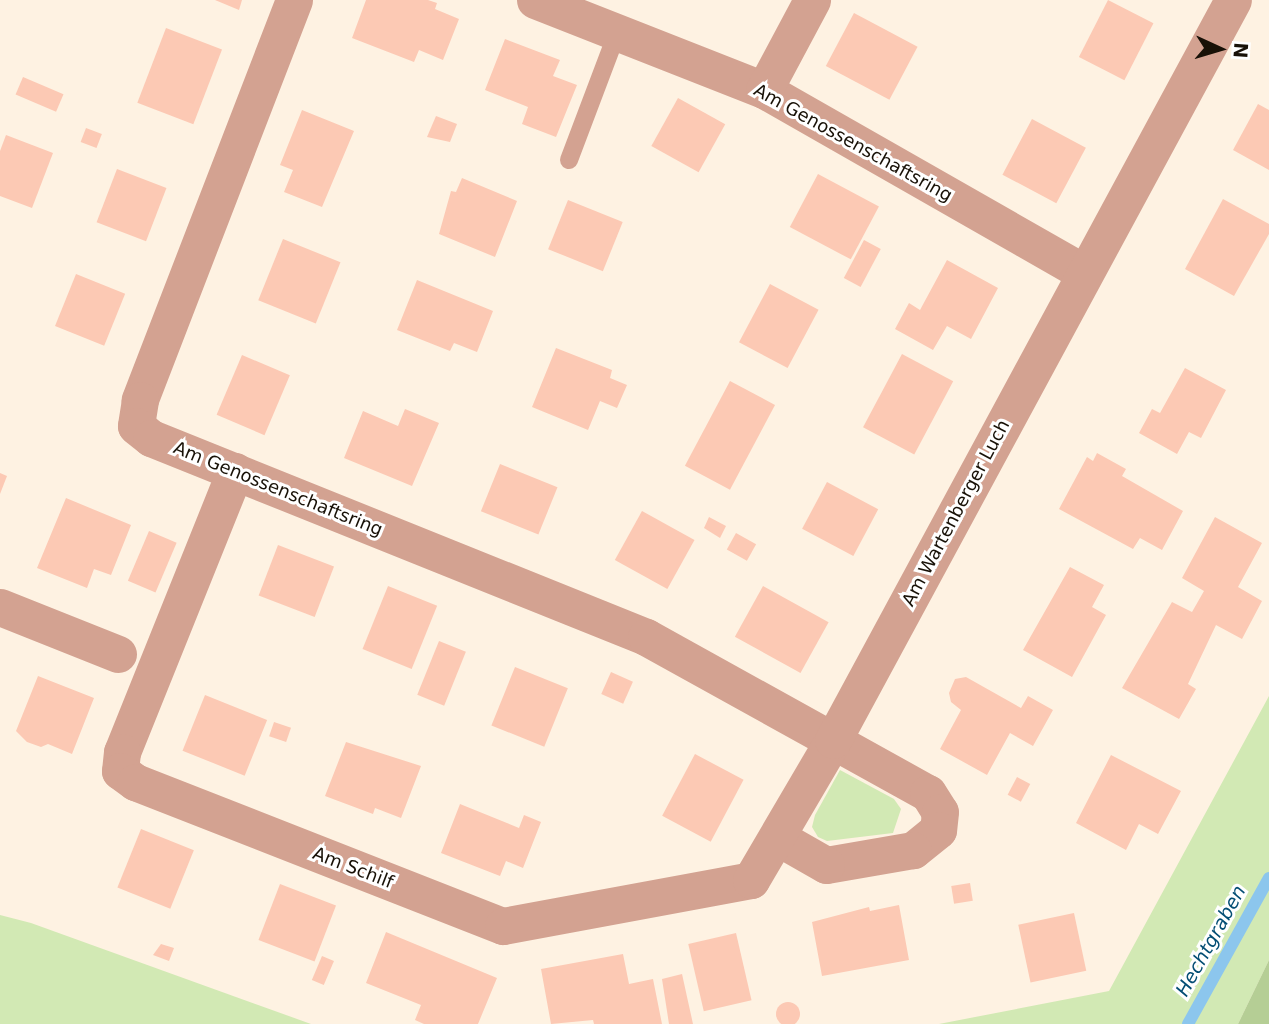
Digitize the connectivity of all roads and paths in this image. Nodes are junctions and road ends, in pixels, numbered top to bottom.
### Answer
1 (294, 0) edge
2 (534, 0) edge
3 (813, 0) edge
4 (1233, 0) edge
5 (617, 33) junction
6 (764, 90) junction
7 (569, 160) dead end
8 (1085, 273) junction
9 (235, 471) junction
10 (0, 607) edge
11 (118, 654) dead end
12 (833, 740) junction
13 (777, 837) junction

1 - 9 street, Am Genossenschaftsring
2 - 5 street, Am Genossenschaftsring
3 - 6 street
4 - 8 street, Am Wartenberger Luch
5 - 6 street, Am Genossenschaftsring
5 - 7 lane
6 - 8 street, Am Genossenschaftsring
8 - 12 street, Am Wartenberger Luch
9 - 12 street, Am Genossenschaftsring
9 - 13 street, Am Schilf
10 - 11 street
12 - 13 street, Am Schilf
12 - 13 street

